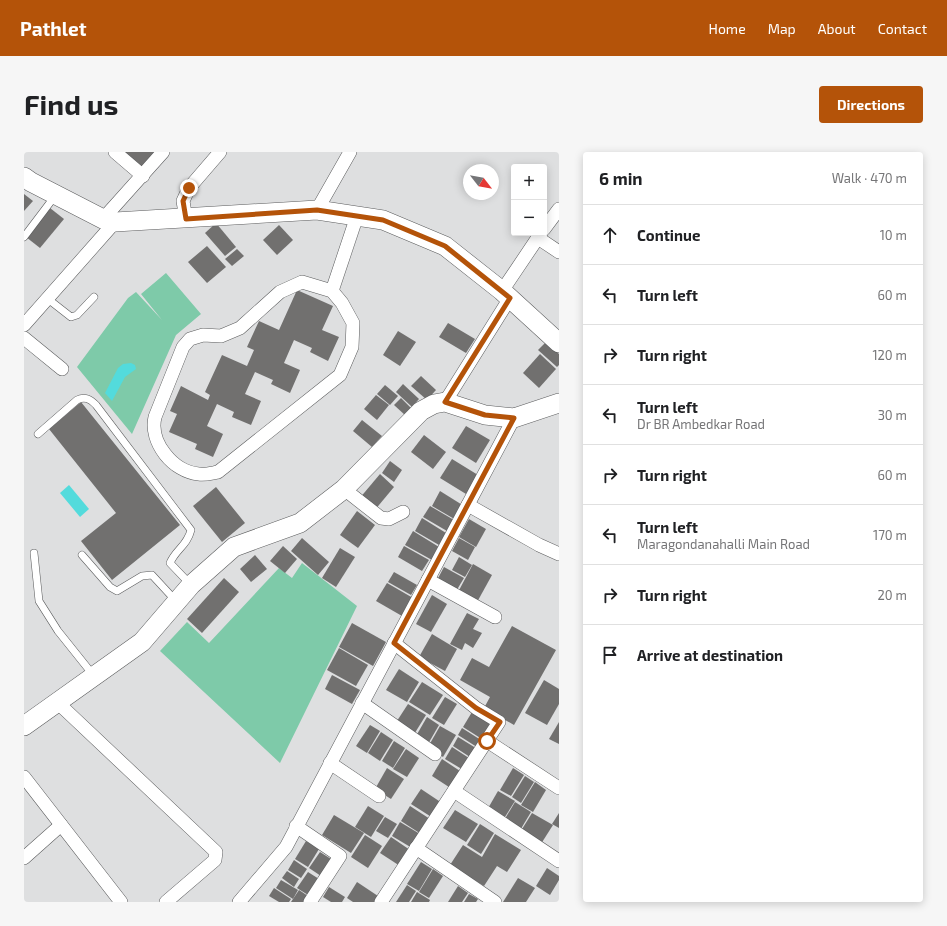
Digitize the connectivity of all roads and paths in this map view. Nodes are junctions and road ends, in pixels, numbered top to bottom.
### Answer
1 (115, 152) edge
2 (163, 152) edge
3 (220, 152) edge
4 (350, 152) edge
5 (143, 176) junction
6 (24, 177) edge
7 (56, 194) junction
8 (559, 209) edge
9 (317, 210) junction
10 (357, 216) junction
11 (186, 219) junction
12 (109, 220) junction
13 (547, 226) edge
14 (540, 236) edge
15 (543, 236) edge
16 (24, 237) edge
17 (559, 252) edge
18 (332, 291) junction
19 (506, 294) junction
20 (94, 297) dead end
21 (48, 299) junction
22 (24, 325) edge
23 (24, 338) edge
24 (559, 343) edge
25 (62, 369) dead end
26 (445, 402) junction
27 (559, 403) edge
28 (514, 418) junction
29 (38, 434) dead end
30 (344, 489) junction
31 (468, 505) junction
32 (403, 512) dead end
33 (34, 553) dead end
34 (559, 554) edge
35 (82, 555) dead end
36 (428, 580) junction
37 (191, 585) junction
38 (176, 601) junction
39 (495, 617) dead end
40 (394, 643) junction
41 (94, 676) junction
42 (57, 702) junction
43 (362, 703) junction
44 (24, 726) edge
45 (487, 741) junction
46 (435, 754) dead end
47 (330, 763) junction
48 (24, 777) edge
49 (559, 788) edge
50 (454, 791) junction
51 (379, 796) dead end
52 (61, 825) junction
53 (296, 826) junction
54 (416, 848) junction
55 (24, 858) edge
56 (559, 861) edge
57 (121, 902) edge
58 (166, 902) edge
59 (239, 902) edge
60 (310, 902) edge
61 (381, 902) edge
62 (495, 902) edge

1 - 5 street
2 - 5 street
3 - 11 street
4 - 9 street
5 - 12 street
6 - 7 main road
7 - 12 main road
7 - 16 lane
8 - 13 street
9 - 10 main road
9 - 11 main road
10 - 18 street
10 - 19 main road
11 - 12 main road
12 - 21 street
14 - 19 street
15 - 17 street
18 - 18 street
19 - 24 main road
19 - 26 street
20 - 21 lane
21 - 22 street
23 - 25 street
26 - 28 main road
26 - 30 main road
27 - 28 main road
28 - 31 street
29 - 37 lane
30 - 32 street
30 - 37 main road
31 - 34 street
31 - 36 street
33 - 41 lane
35 - 38 lane
36 - 39 street
36 - 40 street
37 - 38 main road
38 - 41 main road
40 - 43 street
40 - 45 street
41 - 42 main road
42 - 44 main road
42 - 58 street
43 - 46 street
43 - 47 street
45 - 49 street
45 - 50 street
47 - 51 street
47 - 53 street
48 - 52 street
50 - 54 street
50 - 56 street
52 - 55 street
52 - 57 street
53 - 59 street
53 - 60 street
54 - 61 street
54 - 62 street

